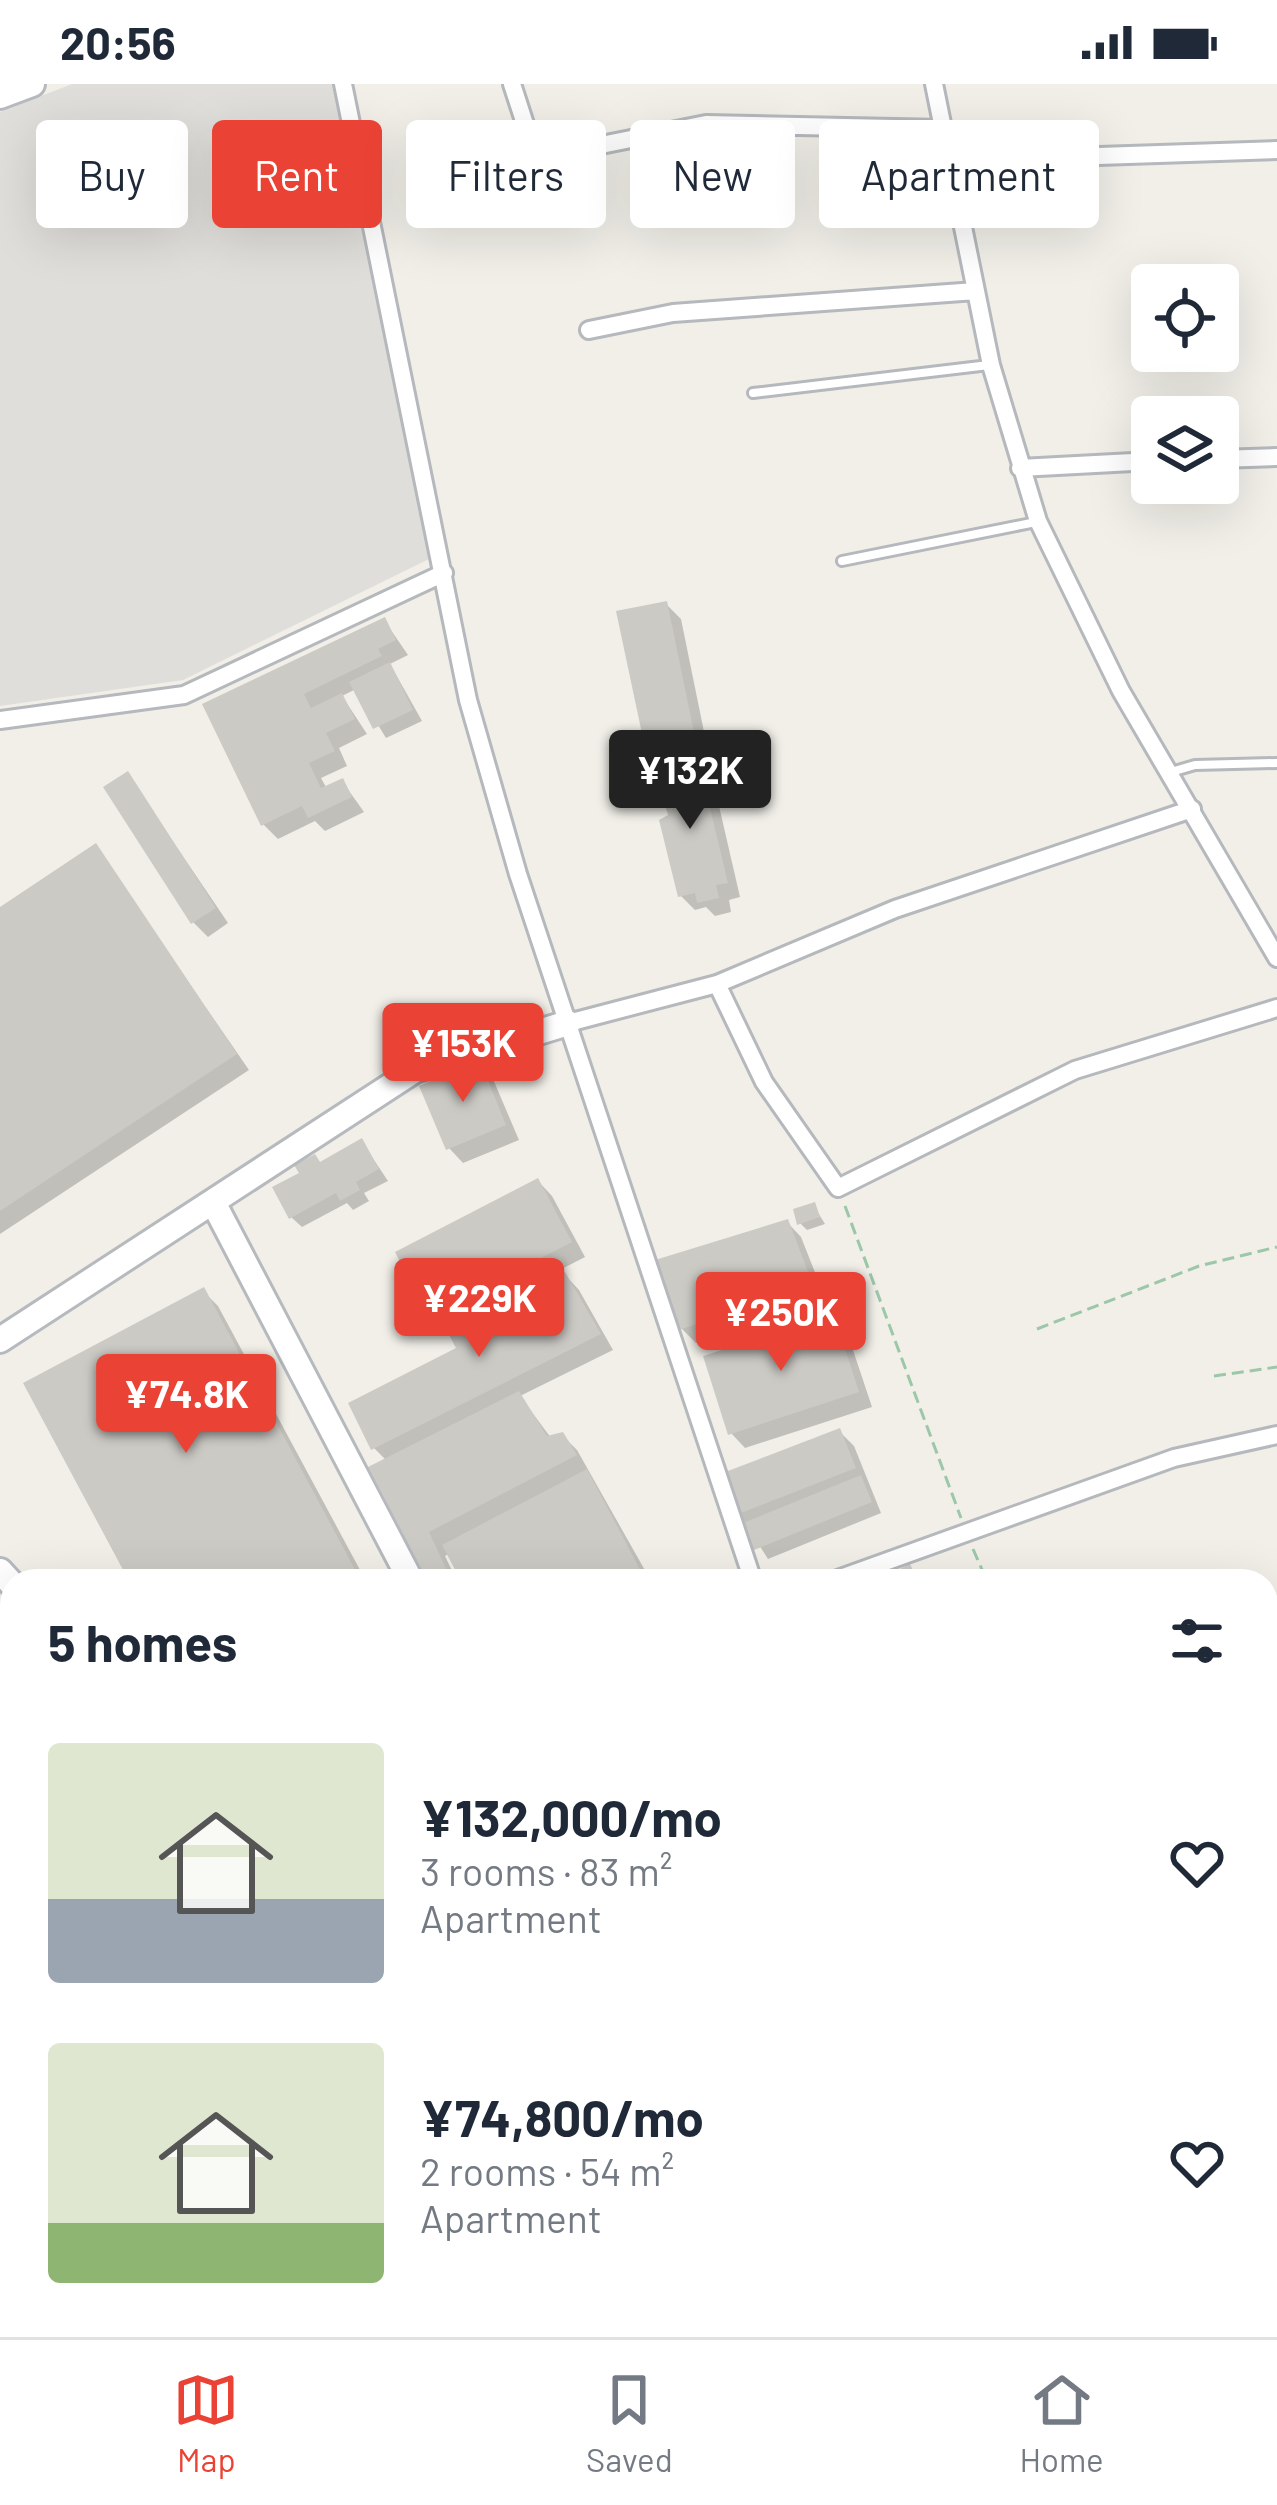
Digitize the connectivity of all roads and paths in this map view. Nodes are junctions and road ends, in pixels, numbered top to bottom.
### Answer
1 (32, 84) edge
2 (344, 84) edge
3 (512, 84) edge
4 (934, 84) edge
5 (0, 96) edge
6 (942, 120) edge
7 (819, 126) edge
8 (1277, 149) edge
9 (1099, 155) edge
10 (963, 228) edge
11 (976, 291) junction
12 (589, 330) dead end
13 (991, 364) junction
14 (753, 393) dead end
15 (1277, 458) edge
16 (1239, 459) edge
17 (1131, 462) edge
18 (1019, 468) junction
19 (1038, 521) junction
20 (842, 561) dead end
21 (444, 573) junction
22 (0, 720) edge
23 (1277, 763) edge
24 (1170, 773) junction
25 (1192, 809) junction
26 (1277, 958) edge
27 (717, 984) junction
28 (1277, 1008) edge
29 (568, 1023) junction
30 (838, 1188) junction
31 (214, 1204) junction
32 (1277, 1247) edge
33 (1037, 1329) dead end
34 (0, 1340) edge
35 (1277, 1367) edge
36 (1214, 1376) dead end
37 (1277, 1435) edge
38 (965, 1529) junction
39 (405, 1569) edge
40 (749, 1569) edge
41 (863, 1569) edge
42 (982, 1569) edge

1 - 5 street
2 - 21 street
3 - 7 street
4 - 6 street
8 - 9 street
10 - 11 street
11 - 12 street
11 - 13 street
13 - 14 lane
13 - 18 street
15 - 16 street
17 - 18 street
18 - 19 street
19 - 20 lane
19 - 24 street
21 - 22 street
21 - 29 street
23 - 24 lane
24 - 25 street
25 - 26 street
25 - 27 street
27 - 29 street
27 - 30 street
28 - 30 street
29 - 31 street
29 - 40 street
30 - 38 path
31 - 34 street
31 - 39 street
32 - 33 path
35 - 36 path
37 - 38 street
38 - 41 street
38 - 42 path

